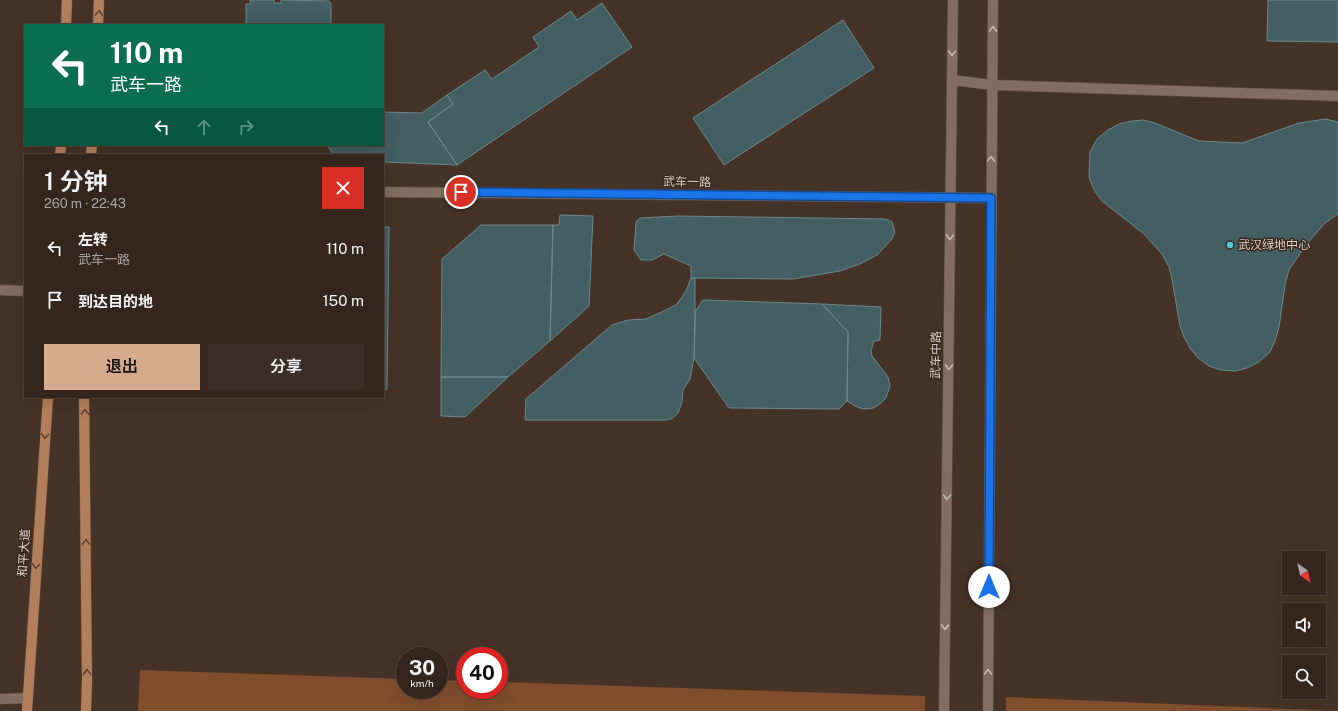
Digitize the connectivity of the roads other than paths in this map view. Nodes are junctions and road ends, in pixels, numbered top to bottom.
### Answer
1 (67, 0) edge
2 (99, 0) edge
3 (953, 0) edge
4 (993, 0) edge
5 (66, 24) edge
6 (98, 24) edge
7 (952, 80) junction
8 (992, 85) junction
9 (1338, 96) edge
10 (384, 192) edge
11 (951, 198) junction
12 (991, 198) junction
13 (0, 290) edge
14 (24, 291) edge
15 (48, 398) edge
16 (84, 398) edge
17 (27, 698) junction
18 (0, 699) edge
19 (27, 711) edge
20 (86, 711) edge
21 (944, 711) edge
22 (988, 711) edge

1 - 5 main road
6 -> 2 main road
3 -> 7 street, 武车中路
8 -> 4 street
7 - 8 street
7 - 11 street, 武车中路
8 - 9 street
12 -> 8 street
10 - 11 street, 武车一路
11 - 12 street, 武车一路
11 -> 21 street, 武车中路
22 -> 12 street
13 - 14 street
15 -> 17 main road, 和平大道
20 -> 16 main road
17 - 18 street
17 - 19 main road, 和平大道

